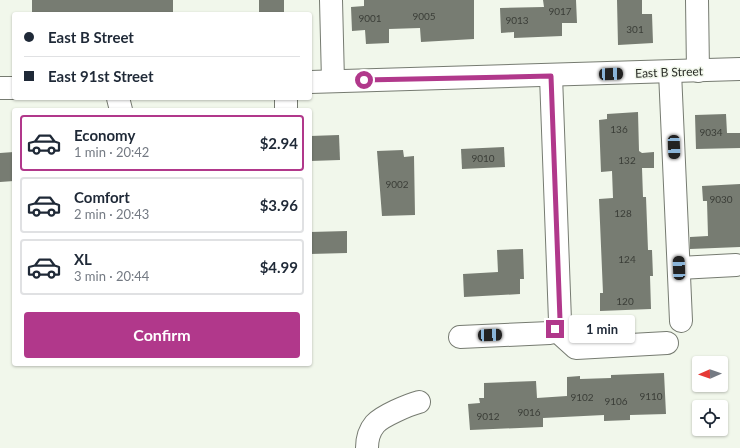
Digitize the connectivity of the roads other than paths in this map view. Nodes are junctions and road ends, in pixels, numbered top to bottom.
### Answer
1 (330, 0) edge
2 (697, 0) edge
3 (740, 69) edge
4 (698, 71) junction
5 (670, 72) junction
6 (551, 76) junction
7 (333, 81) junction
8 (312, 82) edge
9 (0, 88) edge
10 (12, 88) edge
11 (736, 265) dead end
12 (679, 268) junction
13 (681, 321) dead end
14 (555, 329) junction
15 (460, 337) dead end
16 (667, 343) dead end
17 (419, 402) dead end
18 (367, 448) edge

1 - 7 street
2 - 4 street
3 - 4 street, East B Street
4 - 5 street, East B Street
5 - 6 street, East B Street
5 - 12 street
6 - 7 street, East B Street
6 - 14 street
7 - 8 street, East B Street
9 - 10 street
11 - 12 street
12 - 13 street
14 - 15 street
14 - 16 street
17 - 18 street

